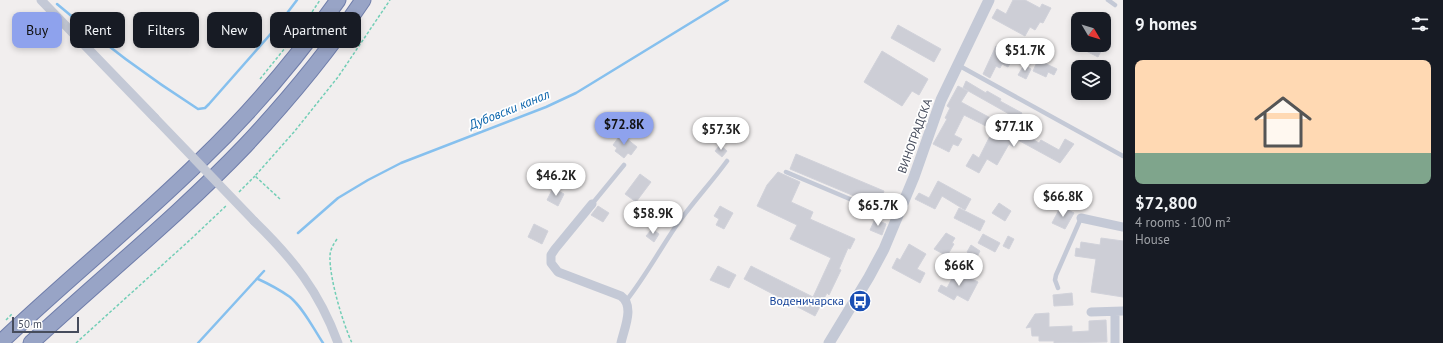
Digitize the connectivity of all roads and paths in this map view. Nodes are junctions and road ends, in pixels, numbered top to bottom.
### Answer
1 (41, 0) edge
2 (320, 0) edge
3 (338, 0) edge
4 (363, 0) edge
5 (390, 0) edge
6 (989, 0) edge
7 (1108, 0) edge
8 (1115, 5) dead end
9 (957, 65) junction
10 (259, 80) dead end
11 (1123, 156) edge
12 (727, 160) dead end
13 (624, 165) dead end
14 (786, 172) dead end
15 (255, 176) junction
16 (239, 192) dead end
17 (280, 199) dead end
18 (229, 202) dead end
19 (592, 204) joint
20 (1081, 218) joint
21 (897, 219) junction
22 (1123, 227) edge
23 (337, 240) dead end
24 (1058, 288) dead end
25 (626, 301) junction
26 (17, 310) dead end
27 (1119, 311) edge
28 (1091, 312) dead end
29 (6, 320) dead end
30 (0, 343) edge
31 (31, 343) edge
32 (76, 343) edge
33 (338, 343) edge
34 (352, 343) edge
35 (621, 343) edge
36 (829, 343) edge
37 (1115, 343) edge

1 - 33 street, bridge
2 - 10 path
3 - 30 highway
4 - 31 highway
5 - 15 path
6 - 9 street, ВИНОГРАДСКА
7 - 8 lane
9 - 11 lane
9 - 21 street, ВИНОГРАДСКА
12 - 25 lane
13 - 19 lane
14 - 21 lane
15 - 16 path
15 - 17 path
18 - 32 path
19 - 25 street
20 - 22 street
20 - 24 lane
21 - 36 street, ВИНОГРАДСКА
23 - 34 path
25 - 35 street
26 - 29 path
27 - 28 street
27 - 37 street

